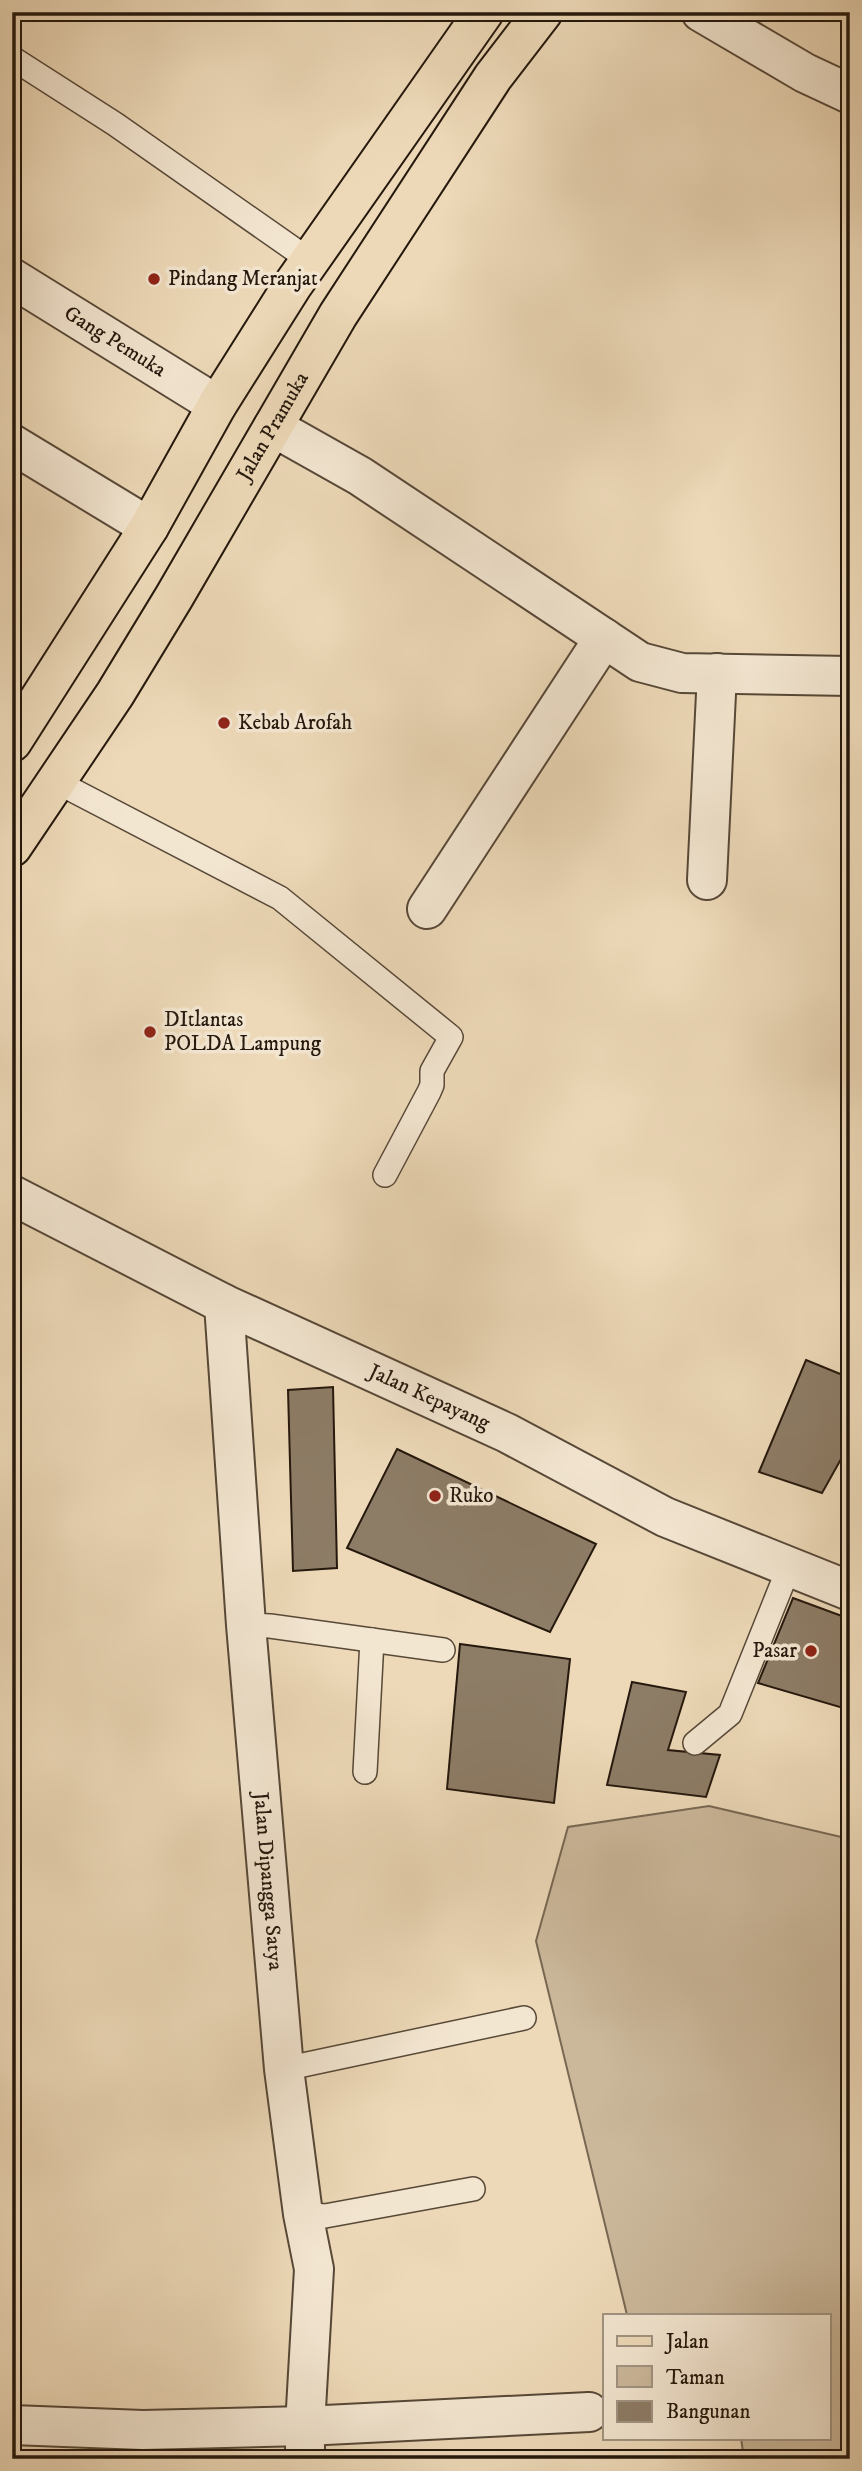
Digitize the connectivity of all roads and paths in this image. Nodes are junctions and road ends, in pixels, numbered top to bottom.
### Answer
1 (484, 12) edge
2 (543, 12) edge
3 (701, 12) edge
4 (12, 58) edge
5 (850, 94) edge
6 (302, 274) junction
7 (12, 278) edge
8 (338, 315) junction
9 (217, 405) junction
10 (273, 427) junction
11 (12, 444) edge
12 (149, 527) junction
13 (604, 638) junction
14 (717, 673) junction
15 (850, 676) edge
16 (12, 742) edge
17 (57, 782) junction
18 (12, 847) edge
19 (707, 880) dead end
20 (427, 909) dead end
21 (385, 1175) dead end
22 (12, 1195) edge
23 (224, 1304) junction
24 (789, 1567) junction
25 (850, 1591) edge
26 (246, 1625) junction
27 (372, 1640) junction
28 (443, 1650) dead end
29 (695, 1743) dead end
30 (365, 1772) dead end
31 (524, 2018) dead end
32 (284, 2068) junction
33 (473, 2189) dead end
34 (303, 2214) junction
35 (589, 2412) dead end
36 (12, 2425) edge
37 (305, 2442) edge

1 - 6 main road
2 - 8 main road, Jalan Pramuka
3 - 5 street
4 - 6 lane
6 - 8 main road
6 - 9 main road
7 - 9 street, Gang Pemuka
8 - 10 main road, Jalan Pramuka
9 - 12 main road
10 - 13 street
10 - 17 main road, Jalan Pramuka
11 - 12 street
12 - 16 main road
13 - 14 street
13 - 20 street
14 - 15 street
14 - 19 street
17 - 18 main road, Jalan Pramuka
17 - 21 lane
22 - 23 street, Jalan Kepayang
23 - 24 street, Jalan Kepayang
23 - 26 street, Jalan Dipangga Satya
24 - 25 street, Jalan Kepayang
24 - 29 lane
26 - 27 lane
26 - 32 street, Jalan Dipangga Satya
27 - 28 lane
27 - 30 lane
31 - 32 lane
32 - 34 street, Jalan Dipangga Satya
33 - 34 lane
34 - 37 street, Jalan Dipangga Satya
35 - 37 street
36 - 37 street

